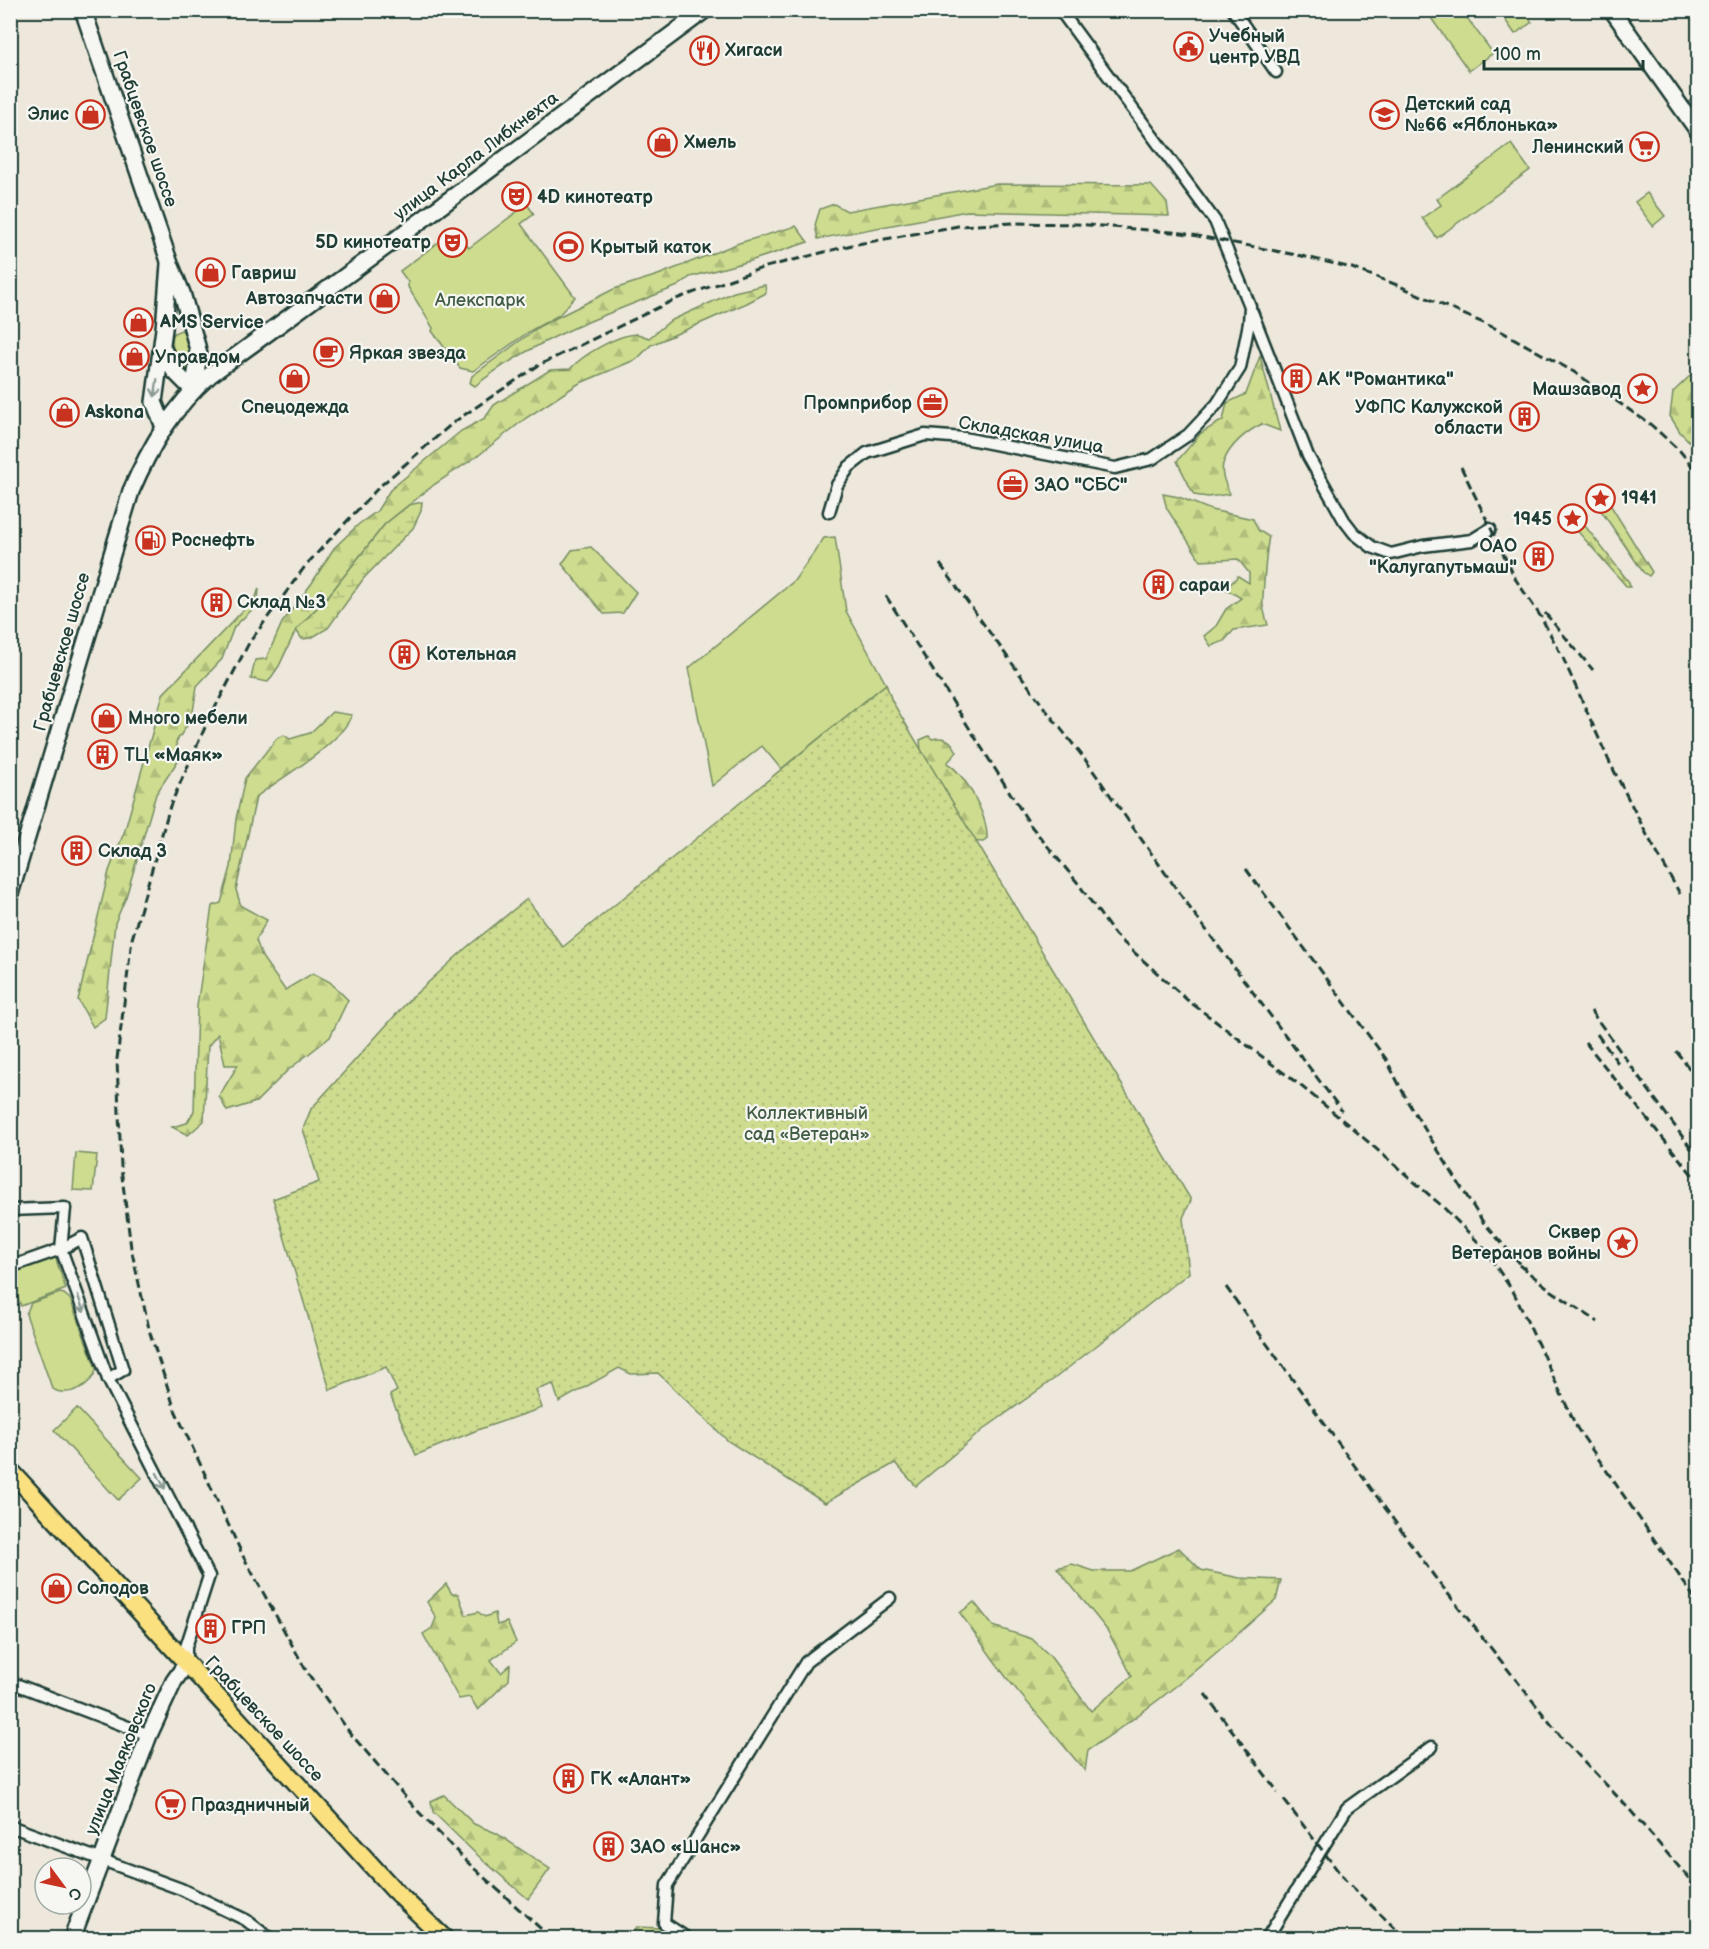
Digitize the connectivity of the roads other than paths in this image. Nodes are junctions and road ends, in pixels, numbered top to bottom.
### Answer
1 (83, 10) edge
2 (705, 10) edge
3 (1060, 10) edge
4 (1233, 10) edge
5 (1612, 10) edge
6 (1276, 72) dead end
7 (1698, 131) edge
8 (169, 261) junction
9 (1250, 306) junction
10 (191, 328) junction
11 (164, 329) junction
12 (197, 346) junction
13 (162, 347) junction
14 (227, 364) junction
15 (193, 390) junction
16 (164, 427) junction
17 (829, 512) dead end
18 (1490, 529) dead end
19 (10, 894) edge
20 (10, 1210) edge
21 (61, 1249) junction
22 (10, 1267) edge
23 (108, 1379) junction
24 (10, 1470) edge
25 (890, 1598) dead end
26 (186, 1664) junction
27 (10, 1682) edge
28 (149, 1735) junction
29 (1432, 1747) dead end
30 (10, 1826) edge
31 (102, 1861) junction
32 (72, 1938) edge
33 (269, 1938) edge
34 (444, 1938) edge
35 (687, 1938) edge
36 (1267, 1938) edge

1 - 8 main road, Грабцевское шоссе
2 - 14 main road, улица Карла Либкнехта
3 - 9 street, Складская улица
4 - 6 street
5 - 7 main road
8 - 10 main road, Грабцевское шоссе
8 - 11 main road, Грабцевское шоссе
9 - 17 street, Складская улица
9 - 18 street
10 - 11 main road
10 - 12 main road, Грабцевское шоссе
11 - 13 main road, Грабцевское шоссе
12 - 14 main road
12 - 15 main road
13 - 15 main road
13 -> 16 main road, Грабцевское шоссе
14 - 15 main road, улица Карла Либкнехта
15 - 16 main road, улица Карла Либкнехта
16 - 19 main road, Грабцевское шоссе
20 - 21 street
21 - 22 street
21 -> 23 street
21 - 23 street
23 -> 26 street
24 - 26 main road, Грабцевское шоссе
25 - 35 street
26 - 28 main road, улица Маяковского
26 - 34 main road, Грабцевское шоссе
27 - 28 street
28 - 31 main road, улица Маяковского
29 - 36 street
30 - 31 street
31 - 32 main road, улица Маяковского
31 - 33 street

